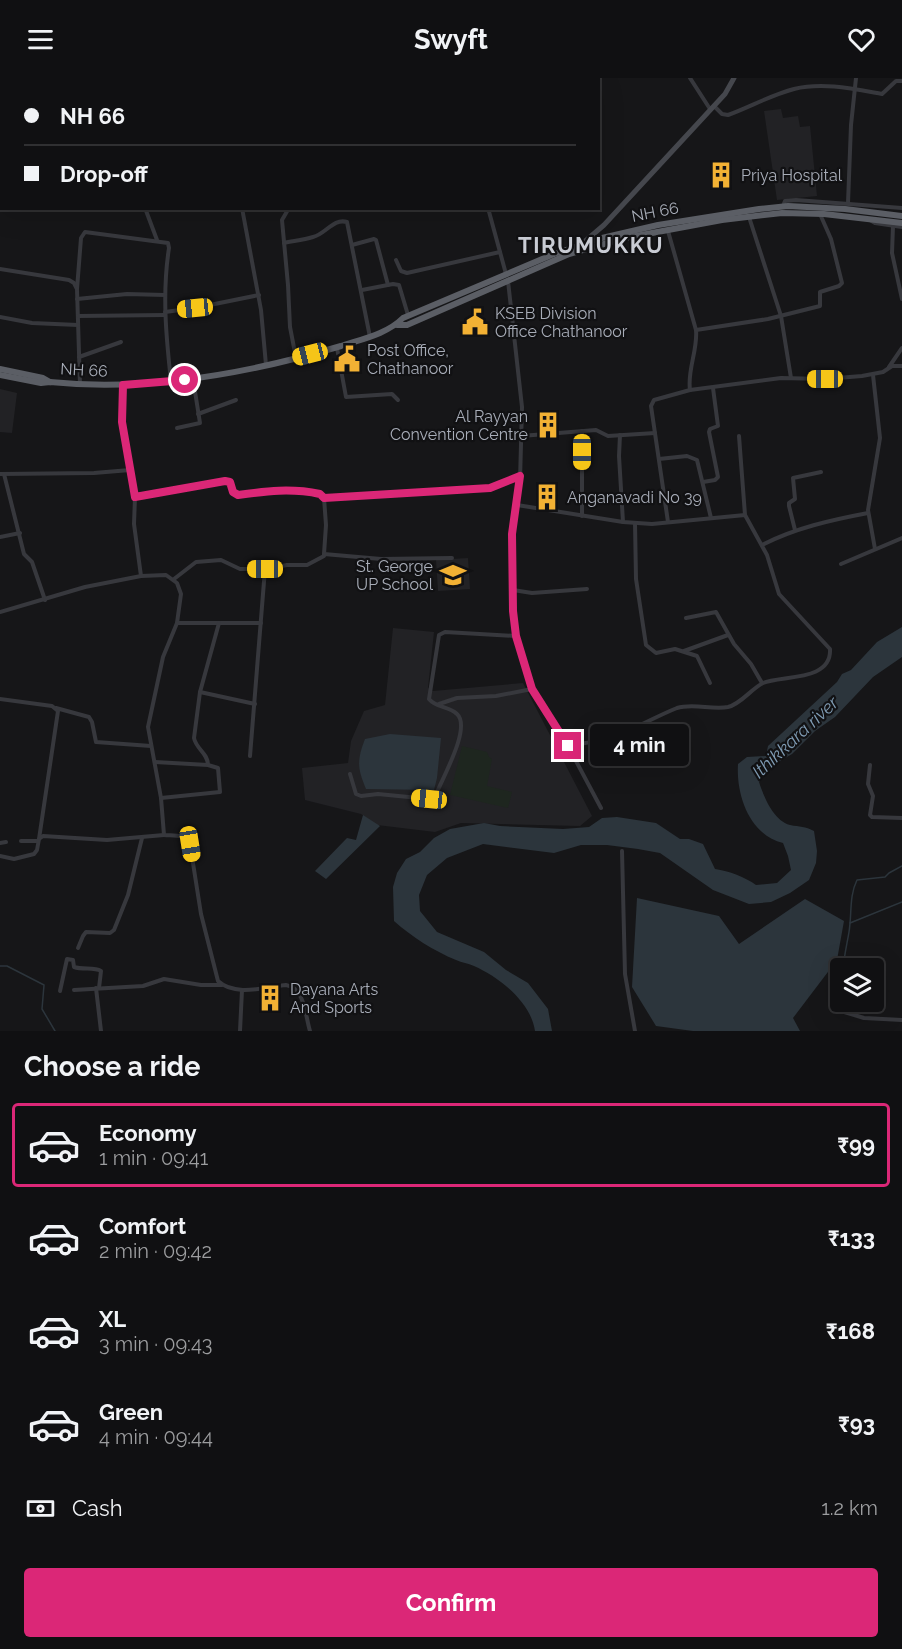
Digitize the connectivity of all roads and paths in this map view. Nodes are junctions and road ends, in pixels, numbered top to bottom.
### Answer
1 (690, 78) edge
2 (734, 78) edge
3 (856, 78) edge
4 (902, 81) edge
5 (854, 88) junction
6 (712, 107) junction
7 (848, 203) junction
8 (783, 207) junction
9 (902, 208) edge
10 (146, 210) edge
11 (242, 210) edge
12 (288, 210) edge
13 (489, 210) edge
14 (820, 214) junction
15 (749, 216) junction
16 (902, 216) edge
17 (870, 219) junction
18 (604, 225) junction
19 (902, 225) edge
20 (893, 226) junction
21 (667, 229) junction
22 (602, 238) junction
23 (157, 241) junction
24 (284, 243) junction
25 (583, 243) junction
26 (352, 244) junction
27 (500, 252) junction
28 (396, 260) dead end
29 (0, 269) edge
30 (507, 277) junction
31 (388, 285) junction
32 (77, 289) junction
33 (362, 290) junction
34 (165, 295) junction
35 (259, 295) junction
36 (77, 299) junction
37 (902, 299) edge
38 (165, 313) junction
39 (78, 316) junction
40 (409, 316) junction
41 (781, 316) junction
42 (0, 318) edge
43 (78, 325) junction
44 (396, 325) junction
45 (696, 330) junction
46 (370, 337) junction
47 (121, 342) dead end
48 (337, 347) junction
49 (902, 348) edge
50 (79, 357) junction
51 (296, 358) junction
52 (266, 365) junction
53 (902, 366) edge
54 (0, 369) edge
55 (887, 370) junction
56 (0, 375) edge
57 (873, 375) junction
58 (791, 378) junction
59 (193, 379) junction
60 (50, 382) junction
61 (171, 382) junction
62 (80, 385) junction
63 (123, 385) junction
64 (713, 388) junction
65 (690, 390) junction
66 (236, 400) dead end
67 (399, 400) dead end
68 (198, 414) junction
69 (177, 428) dead end
70 (582, 431) junction
71 (655, 433) junction
72 (620, 435) junction
73 (521, 436) junction
74 (739, 436) dead end
75 (659, 459) junction
76 (130, 470) junction
77 (821, 472) dead end
78 (2, 474) edge
79 (520, 476) junction
80 (703, 482) junction
81 (135, 497) junction
82 (324, 498) junction
83 (517, 505) junction
84 (868, 513) junction
85 (745, 515) junction
86 (582, 516) junction
87 (711, 518) junction
88 (623, 522) junction
89 (668, 522) junction
90 (635, 523) junction
91 (795, 531) junction
92 (20, 533) junction
93 (0, 537) edge
94 (902, 538) edge
95 (762, 545) junction
96 (875, 549) junction
97 (324, 554) junction
98 (452, 558) dead end
99 (841, 564) dead end
100 (265, 569) junction
101 (141, 576) junction
102 (174, 579) junction
103 (513, 590) junction
104 (587, 590) dead end
105 (45, 600) junction
106 (0, 612) edge
107 (686, 618) dead end
108 (219, 622) junction
109 (177, 623) junction
110 (261, 623) junction
111 (728, 635) junction
112 (516, 636) junction
113 (684, 651) junction
114 (710, 683) dead end
115 (763, 683) junction
116 (532, 689) junction
117 (200, 692) junction
118 (0, 699) edge
119 (255, 704) junction
120 (437, 705) junction
121 (56, 708) junction
122 (151, 746) junction
123 (568, 746) junction
124 (250, 756) dead end
125 (155, 762) junction
126 (208, 765) junction
127 (870, 765) dead end
128 (350, 774) dead end
129 (161, 798) junction
130 (601, 808) dead end
131 (902, 818) edge
132 (164, 835) junction
133 (142, 838) junction
134 (39, 840) junction
135 (21, 841) dead end
136 (621, 850) dead end
137 (0, 856) edge
138 (78, 948) dead end
139 (222, 985) junction
140 (97, 988) junction
141 (74, 990) dead end
142 (242, 990) junction
143 (60, 991) dead end
144 (844, 1012) edge
145 (902, 1020) edge
146 (101, 1031) edge
147 (240, 1031) edge
148 (310, 1031) edge
149 (635, 1031) edge

1 - 6 street
2 - 6 main road
3 - 5 street
4 - 5 street
5 - 6 street
5 - 7 street
6 - 18 main road
7 - 8 street
7 - 9 street
8 - 16 highway, NH 66
8 - 22 highway, NH 66
10 - 23 street
11 - 35 street
12 - 24 street
13 - 27 street
14 - 15 highway, NH 66
14 - 17 highway, NH 66
14 - 41 street
15 - 21 highway, NH 66
15 - 41 street
17 - 19 highway, NH 66
17 - 20 street
18 - 22 main road
18 - 25 main road
19 - 20 street
20 - 37 street
21 - 30 highway, NH 66
21 - 45 street
22 - 25 highway, NH 66
23 - 32 street
23 - 34 street
24 - 26 street
24 - 51 street
25 - 30 highway, NH 66
26 - 31 street
26 - 33 street
27 - 28 street
27 - 30 street
29 - 32 street
30 - 40 highway, NH 66
30 - 44 highway, NH 66
30 - 73 street
31 - 33 street
31 - 40 street
32 - 36 street
33 - 46 street
34 - 36 street
34 - 38 street
35 - 38 street
35 - 52 street
36 - 39 street
38 - 39 street
38 - 61 street
39 - 43 street
40 - 44 highway, NH 66
41 - 45 street
41 - 58 street
42 - 43 street
43 - 50 street
44 - 46 highway, NH 66
45 - 65 street
46 - 48 highway, NH 66
47 - 50 street
48 - 51 highway, NH 66
48 - 67 street
49 - 55 street
50 - 62 street
51 - 52 highway, NH 66
52 - 59 highway, NH 66
53 - 55 street
54 - 60 highway, NH 66
55 - 57 street
56 - 60 highway, NH 66
57 - 58 street
57 - 84 street
58 - 64 street
59 - 61 highway, NH 66
59 - 68 street
60 - 62 highway, NH 66
61 - 63 highway, NH 66
62 - 63 highway, NH 66
63 - 76 street
64 - 65 street
64 - 80 street
65 - 71 street
66 - 68 street
68 - 69 street
70 - 72 street
70 - 73 street
70 - 86 street
71 - 72 street
71 - 75 street
72 - 88 street
73 - 79 street
74 - 85 street
75 - 80 street
75 - 89 street
76 - 78 street
76 - 81 street
77 - 91 street
78 - 92 street
79 - 82 street
79 - 83 street
80 - 87 street
81 - 82 street
81 - 101 street
82 - 97 street
83 - 86 street
83 - 103 street
84 - 91 street
84 - 96 street
85 - 87 street
85 - 95 street
86 - 88 street
87 - 89 street
88 - 90 street
89 - 90 street
90 - 113 street
91 - 95 street
92 - 93 street
92 - 105 street
94 - 96 street
95 - 115 street
96 - 99 street
97 - 98 street
97 - 100 street
100 - 102 street
100 - 110 street
101 - 102 street
101 - 105 street
102 - 109 street
103 - 104 street
103 - 112 street
105 - 106 street
107 - 111 street
108 - 109 street
108 - 110 street
108 - 117 street
109 - 122 street
110 - 119 street
111 - 113 street
111 - 115 street
112 - 116 street
112 - 120 street
113 - 114 street
115 - 123 street
116 - 120 street
116 - 123 street
117 - 119 street
117 - 126 street
118 - 121 street
119 - 124 street
120 - 128 street
121 - 122 street
121 - 134 street
122 - 125 street
123 - 130 street
125 - 126 street
125 - 129 street
126 - 129 street
127 - 131 street
129 - 132 street
132 - 133 street
132 - 139 street
133 - 134 street
133 - 138 street
134 - 135 street
134 - 137 street
136 - 149 street
139 - 140 street
139 - 142 street
140 - 141 street
140 - 143 street
140 - 146 street
142 - 147 street
142 - 148 street
144 - 145 street

